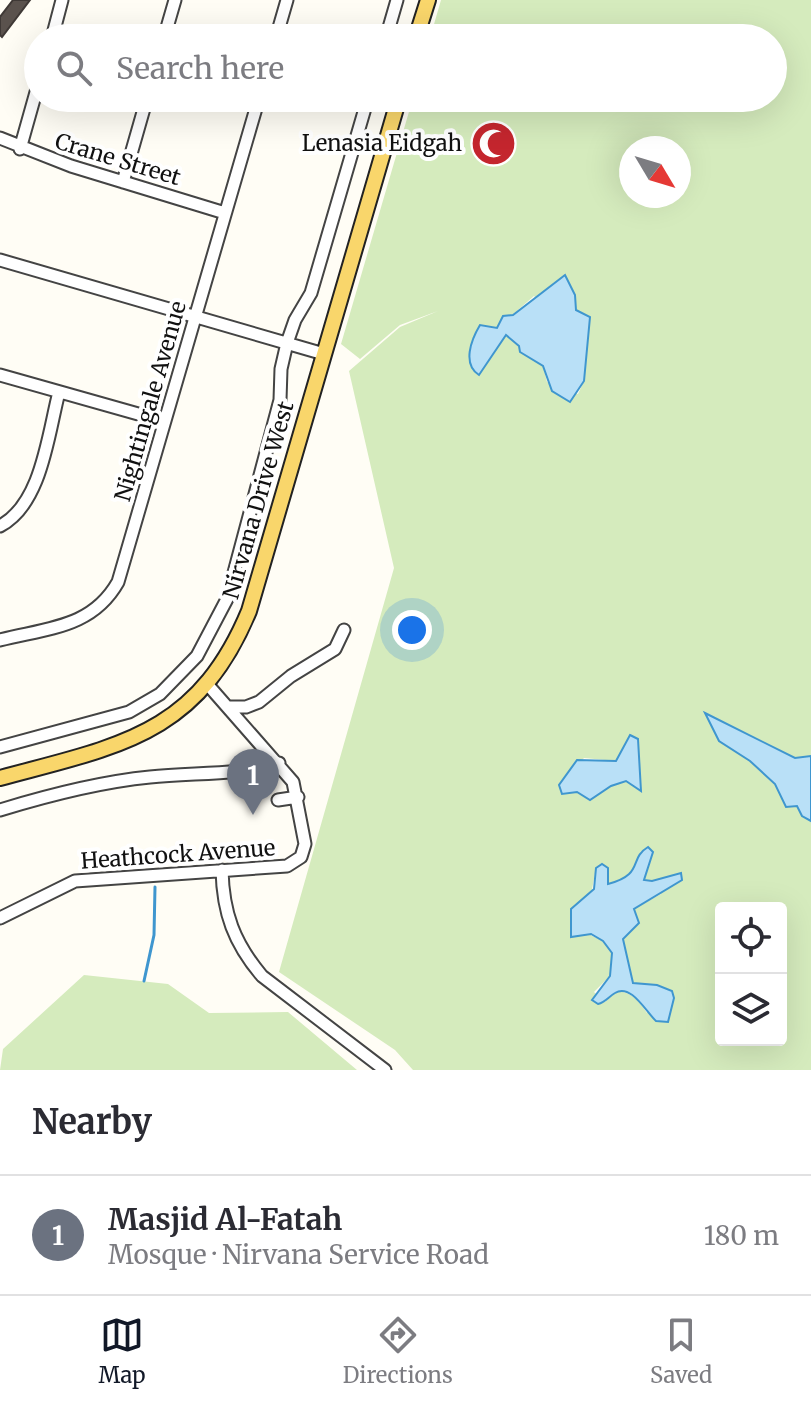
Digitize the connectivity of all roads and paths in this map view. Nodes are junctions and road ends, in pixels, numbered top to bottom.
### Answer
1 (62, 0) edge
2 (175, 0) edge
3 (287, 0) edge
4 (397, 0) edge
5 (428, 0) edge
6 (56, 24) edge
7 (168, 24) edge
8 (280, 24) edge
9 (390, 24) edge
10 (420, 24) edge
11 (30, 112) edge
12 (143, 112) edge
13 (255, 112) edge
14 (364, 112) edge
15 (395, 112) edge
16 (0, 138) edge
17 (20, 149) junction
18 (123, 182) junction
19 (225, 213) junction
20 (0, 260) edge
21 (195, 317) junction
22 (287, 343) junction
23 (324, 354) junction
24 (0, 375) edge
25 (59, 392) junction
26 (163, 421) junction
27 (0, 526) edge
28 (344, 630) dead end
29 (0, 640) edge
30 (208, 685) junction
31 (229, 707) junction
32 (0, 747) edge
33 (279, 763) junction
34 (0, 778) edge
35 (298, 797) junction
36 (278, 800) dead end
37 (0, 810) edge
38 (222, 870) junction
39 (0, 918) edge
40 (385, 1070) edge

1 - 6 street
2 - 7 street
3 - 8 street
4 - 9 street
5 - 10 main road
11 - 17 street
12 - 18 street
13 - 19 street, Nightingale Avenue
14 - 22 street
15 - 23 main road, Nirvana Drive West
16 - 17 street, Crane Street
17 - 18 street, Crane Street
18 - 19 street, Crane Street
19 - 21 street, Nightingale Avenue
20 - 21 street
21 - 22 street
21 - 26 street, Nightingale Avenue
22 - 23 street
22 - 32 street
23 - 30 main road, Nirvana Drive West
24 - 25 street
25 - 26 street
25 - 27 street
26 - 29 street, Nightingale Avenue
28 - 31 street
30 - 31 street, Heathcock Avenue
30 - 34 main road, Nirvana Drive West
31 - 33 street, Heathcock Avenue
33 - 35 street, Heathcock Avenue
33 - 37 street
35 - 36 street
35 - 38 street, Heathcock Avenue
38 - 39 street, Heathcock Avenue
38 - 40 street

